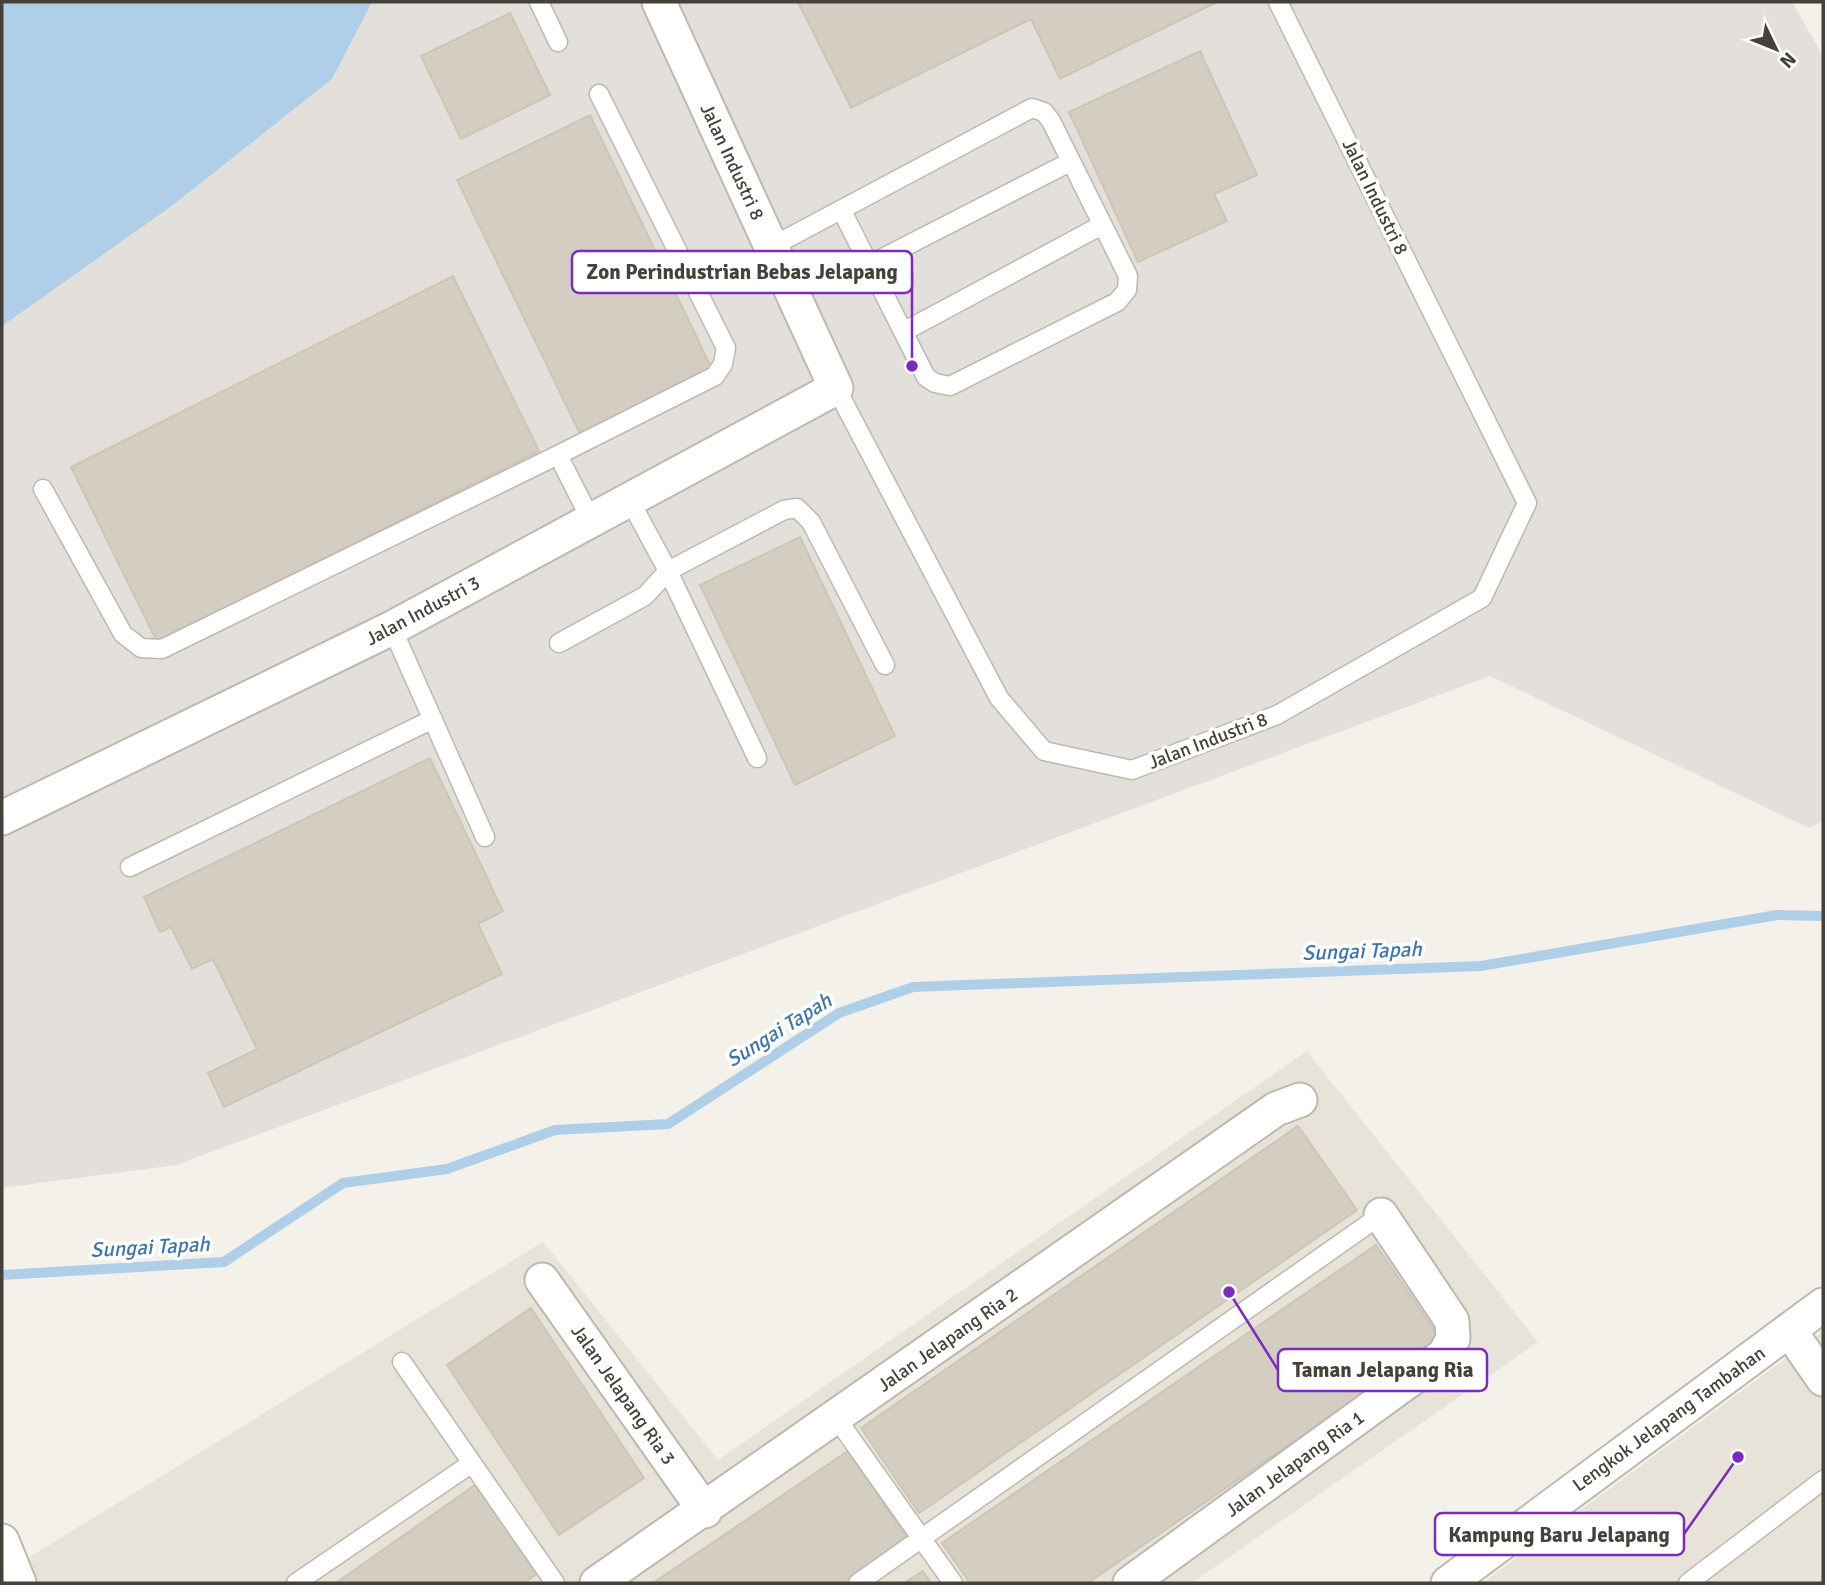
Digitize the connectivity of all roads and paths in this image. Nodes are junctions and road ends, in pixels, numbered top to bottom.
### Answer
1 (539, 2) edge
2 (659, 2) edge
3 (1278, 2) edge
4 (558, 42) dead end
5 (599, 94) dead end
6 (1070, 162) junction
7 (842, 211) junction
8 (1102, 225) junction
9 (771, 247) junction
10 (869, 265) junction
11 (903, 332) junction
12 (835, 388) junction
13 (558, 456) junction
14 (43, 489) dead end
15 (629, 499) junction
16 (591, 520) junction
17 (668, 571) junction
18 (392, 628) junction
19 (559, 643) dead end
20 (885, 665) dead end
21 (433, 719) junction
22 (757, 758) dead end
23 (2, 818) edge
24 (485, 837) dead end
25 (130, 867) dead end
26 (1300, 1100) dead end
27 (1381, 1215) joint
28 (542, 1280) dead end
29 (1823, 1305) edge
30 (1790, 1331) junction
31 (402, 1362) dead end
32 (1823, 1379) edge
33 (837, 1419) junction
34 (472, 1463) junction
35 (1823, 1480) edge
36 (705, 1511) junction
37 (923, 1539) junction
38 (2, 1541) edge
39 (19, 1583) edge
40 (296, 1583) edge
41 (555, 1583) edge
42 (597, 1583) edge
43 (858, 1583) edge
44 (953, 1583) edge
45 (1130, 1583) edge
46 (1448, 1583) edge
47 (1688, 1583) edge

1 - 4 lane
2 - 9 street, Jalan Industri 8
3 - 12 lane, Jalan Industri 8
5 - 13 lane
6 - 7 lane
6 - 8 lane
6 - 10 lane
7 - 9 lane
7 - 10 lane
8 - 11 lane
8 - 11 lane
9 - 12 street, Jalan Industri 8
10 - 11 lane
12 - 15 street, Jalan Industri 3
13 - 14 lane
13 - 16 lane
15 - 16 street, Jalan Industri 3
15 - 17 lane
16 - 18 street, Jalan Industri 3
17 - 19 lane
17 - 20 lane
17 - 22 lane
18 - 21 lane
18 - 23 street, Jalan Industri 3
21 - 24 lane
21 - 25 lane
26 - 33 street, Jalan Jelapang Ria 2
27 - 37 lane
27 - 45 street, Jalan Jelapang Ria 1
28 - 36 street, Jalan Jelapang Ria 3
29 - 30 street, Lengkok Jelapang Tambahan
30 - 32 street
30 - 46 street, Lengkok Jelapang Tambahan
31 - 34 lane
33 - 36 street, Jalan Jelapang Ria 2
33 - 37 lane
34 - 40 lane
34 - 41 lane
35 - 47 lane
36 - 42 street, Jalan Jelapang Ria 2
37 - 43 lane
37 - 44 lane
38 - 39 street

